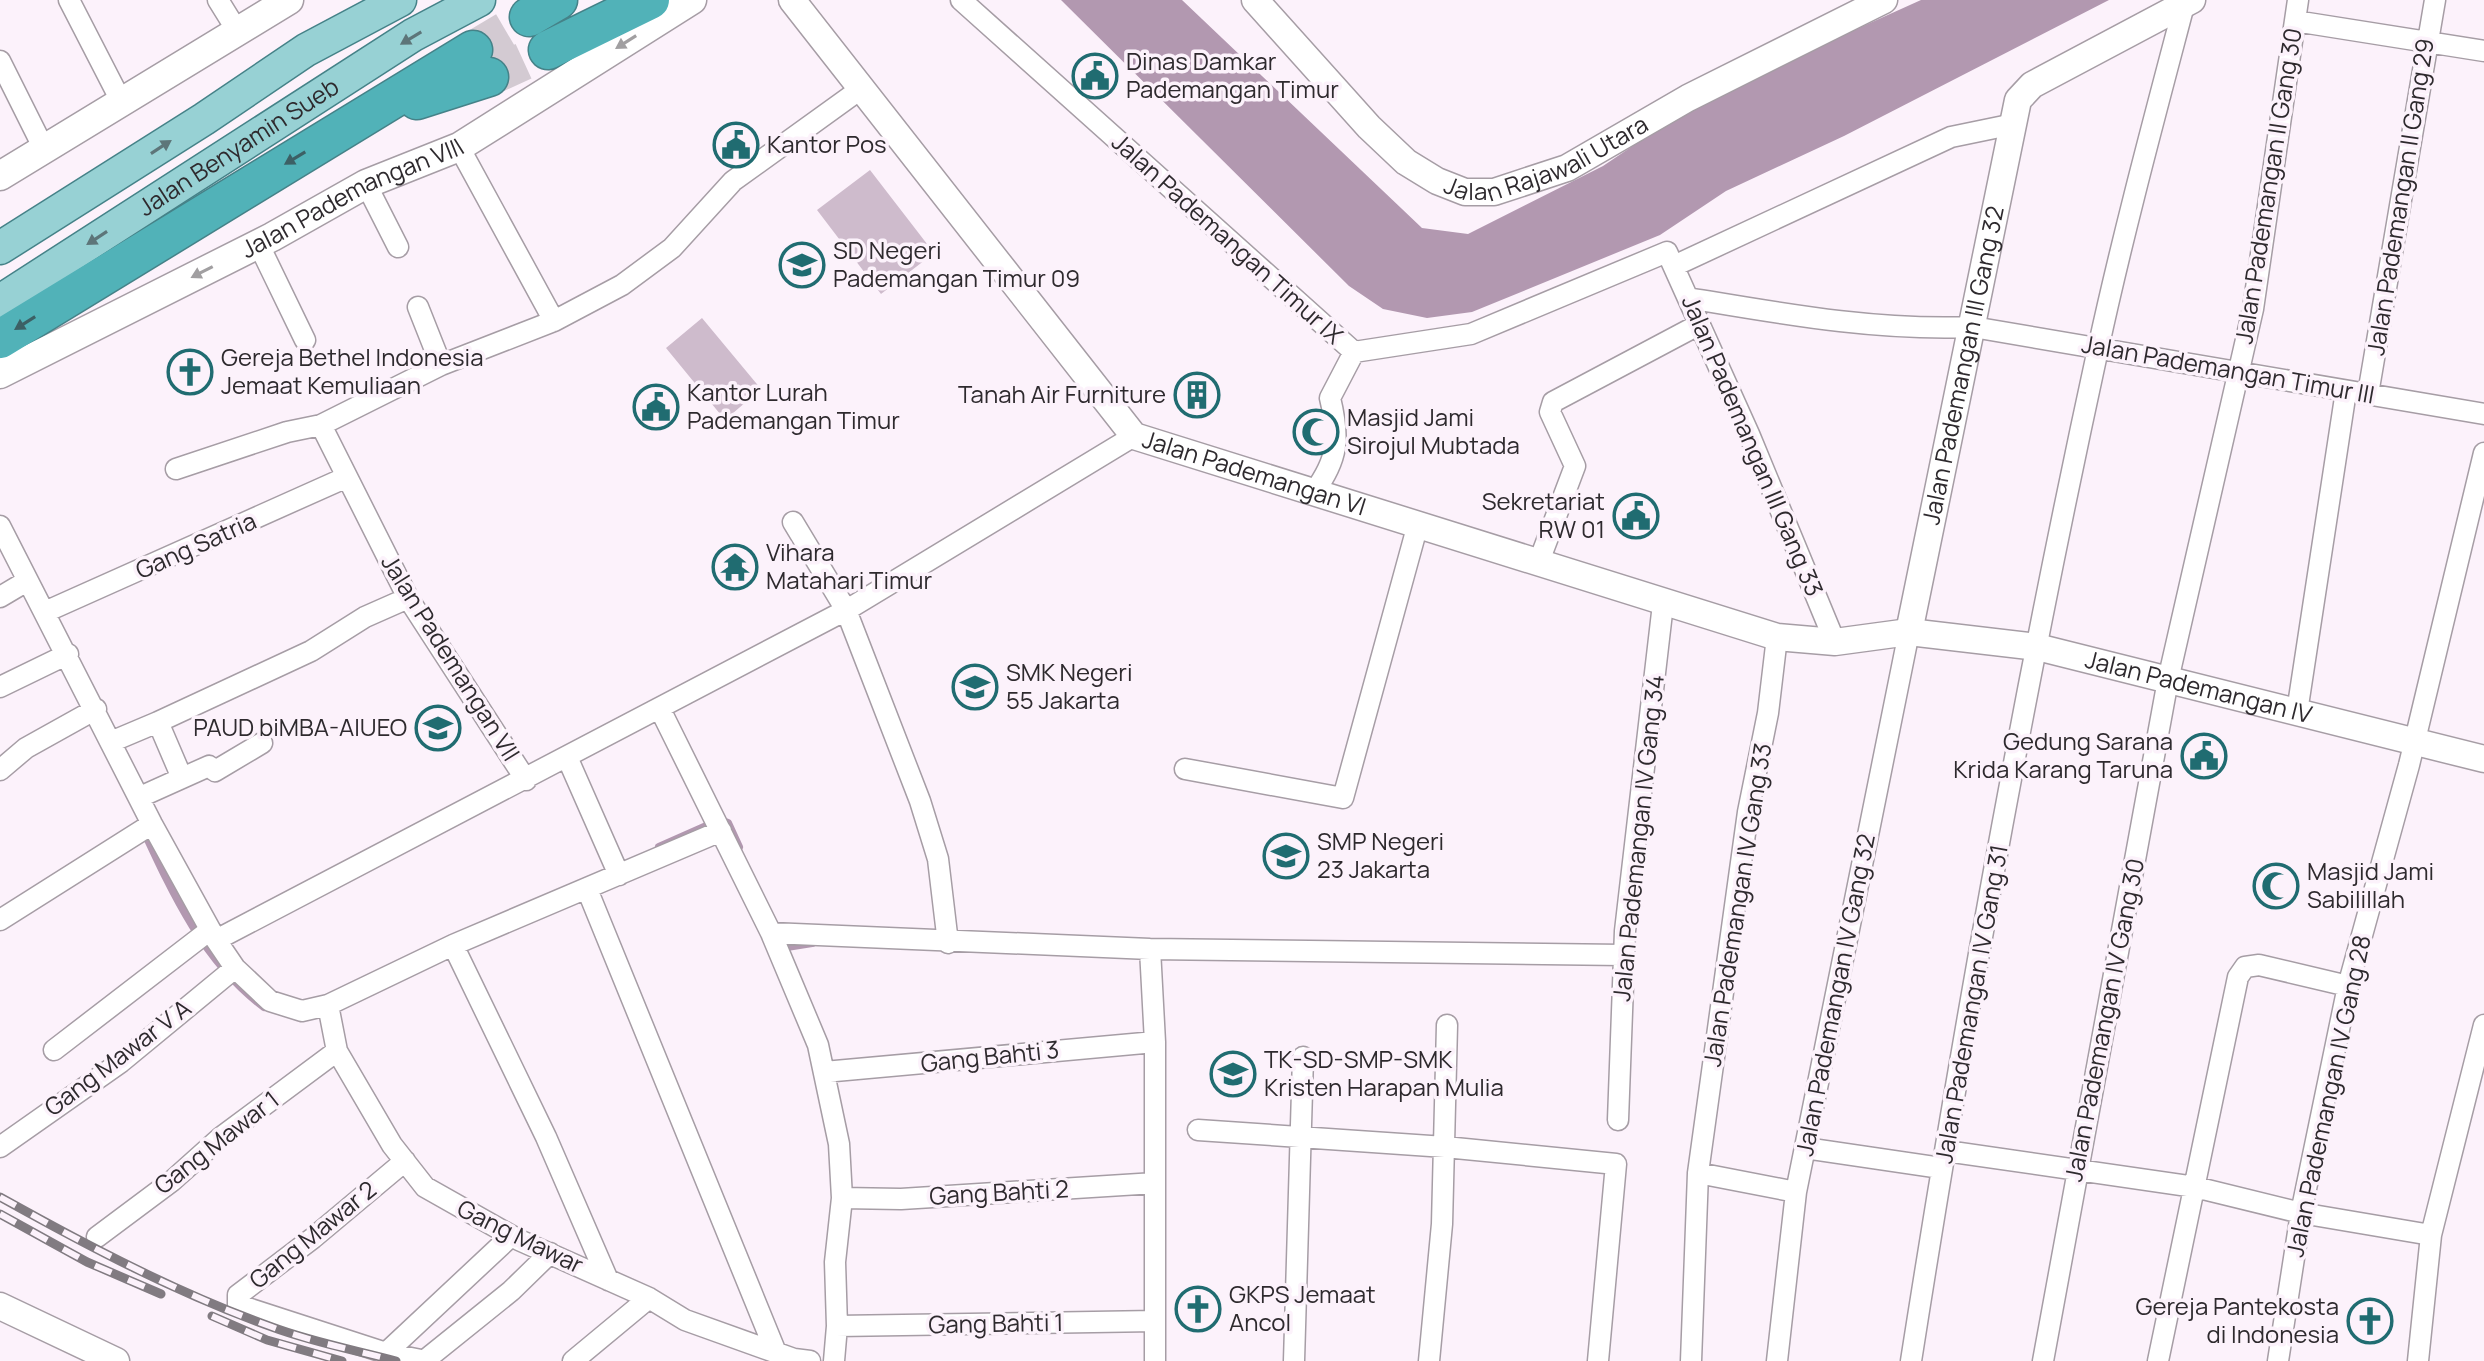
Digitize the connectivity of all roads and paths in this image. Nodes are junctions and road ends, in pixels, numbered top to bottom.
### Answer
1 (69, 0) edge
2 (218, 0) edge
3 (289, 0) edge
4 (400, 0) edge
5 (479, 0) edge
6 (650, 0) edge
7 (692, 0) edge
8 (792, 0) edge
9 (961, 0) edge
10 (1255, 0) edge
11 (1884, 0) edge
12 (2298, 0) edge
13 (2435, 0) edge
14 (2188, 2) edge
15 (2295, 21) junction
16 (236, 29) junction
17 (2427, 40) junction
18 (548, 50) tunnel mouth
19 (2484, 51) edge
20 (0, 61) edge
21 (481, 63) tunnel mouth
22 (862, 88) junction
23 (122, 103) junction
24 (2016, 112) junction
25 (459, 147) junction
26 (44, 149) junction
27 (0, 176) edge
28 (366, 184) junction
29 (258, 243) junction
30 (398, 247) dead end
31 (0, 248) edge
32 (1671, 259) junction
33 (1688, 298) junction
34 (0, 301) edge
35 (418, 307) dead end
36 (554, 321) junction
37 (1700, 324) junction
38 (1973, 327) junction
39 (0, 339) edge
40 (305, 340) dead end
41 (2098, 348) junction
42 (1354, 352) junction
43 (441, 365) junction
44 (2240, 373) junction
45 (0, 374) edge
46 (2346, 391) junction
47 (2368, 394) junction
48 (2484, 414) edge
49 (321, 425) junction
50 (1134, 436) junction
51 (2484, 453) edge
52 (176, 469) dead end
53 (347, 477) junction
54 (1314, 492) junction
55 (793, 522) dead end
56 (1418, 524) junction
57 (0, 526) edge
58 (1538, 564) junction
59 (16, 588) edge
60 (408, 598) junction
61 (1663, 604) junction
62 (846, 610) junction
63 (45, 612) junction
64 (1909, 632) junction
65 (1777, 637) junction
66 (1835, 642) junction
67 (2037, 647) junction
68 (60, 658) junction
69 (2168, 680) junction
70 (0, 687) edge
71 (660, 709) junction
72 (2297, 712) junction
73 (89, 713) junction
74 (158, 722) junction
75 (113, 741) junction
76 (2414, 741) junction
77 (262, 743) dead end
78 (567, 757) junction
79 (2484, 759) edge
80 (1185, 769) dead end
81 (0, 770) edge
82 (182, 778) junction
83 (526, 780) junction
84 (140, 797) junction
85 (716, 821) junction
86 (144, 828) junction
87 (616, 868) junction
88 (587, 889) junction
89 (0, 920) edge
90 (779, 935) junction
91 (207, 936) junction
92 (948, 943) junction
93 (453, 945) junction
94 (1623, 955) junction
95 (1151, 956) junction
96 (230, 972) junction
97 (2348, 986) junction
98 (328, 1005) junction
99 (1447, 1025) dead end
100 (2484, 1025) edge
101 (1155, 1042) junction
102 (54, 1050) dead end
103 (337, 1051) junction
104 (1303, 1057) dead end
105 (824, 1072) junction
106 (1618, 1120) dead end
107 (1198, 1130) dead end
108 (1303, 1139) junction
109 (0, 1147) edge
110 (1445, 1147) junction
111 (1805, 1148) junction
112 (1944, 1159) junction
113 (405, 1161) junction
114 (2077, 1171) junction
115 (1698, 1173) junction
116 (1155, 1183) junction
117 (2195, 1187) junction
118 (1796, 1192) junction
119 (842, 1198) junction
120 (2301, 1213) junction
121 (2431, 1235) junction
122 (511, 1236) junction
123 (97, 1237) dead end
124 (550, 1253) junction
125 (608, 1280) junction
126 (649, 1298) junction
127 (0, 1306) edge
128 (1155, 1321) junction
129 (837, 1326) junction
130 (775, 1350) junction
131 (386, 1353) junction
132 (418, 1360) edge
133 (116, 1361) edge
134 (573, 1361) edge
135 (810, 1361) edge
136 (834, 1361) edge
137 (1155, 1361) edge
138 (1294, 1361) edge
139 (1429, 1361) edge
140 (1598, 1361) edge
141 (1691, 1361) edge
142 (1777, 1361) edge
143 (1911, 1361) edge
144 (2043, 1361) edge
145 (2158, 1361) edge
146 (2278, 1361) edge
147 (2418, 1361) edge

1 - 23 street
2 - 16 street
3 - 16 main road
31 -> 4 main road, Jalan Benyamin Sueb
5 -> 34 main road, Jalan Benyamin Sueb
6 - 18 highway
7 -> 25 main road, Jalan Pademangan VIII
8 - 22 street, Jalan Pademangan VI
9 - 42 street, Jalan Pademangan Timur IX
10 - 11 street, Jalan Rajawali Utara
12 - 15 street, Jalan Pademangan II Gang 30
13 - 17 street, Jalan Pademangan II Gang 29
14 - 24 street
14 - 41 street, Jalan Pademangan IV Gang 31
15 - 17 street
15 - 44 street, Jalan Pademangan II Gang 30
16 - 23 main road
17 - 19 street
17 - 47 street, Jalan Pademangan II Gang 29
20 - 26 street
21 -> 39 highway
22 - 36 street
22 - 50 street, Jalan Pademangan VI
23 - 26 main road
24 - 32 street, Jalan Pademangan Timur IX
24 - 38 street, Jalan Pademangan III Gang 32
25 - 28 main road, Jalan Pademangan VIII
25 - 36 street
26 - 27 main road
28 - 29 main road, Jalan Pademangan VIII
28 - 30 street
29 - 40 street
29 -> 45 main road, Jalan Pademangan VIII
32 - 33 street, Jalan Pademangan III Gang 33
32 - 42 street, Jalan Pademangan Timur IX
33 - 37 street, Jalan Pademangan III Gang 33
33 - 38 street, Jalan Pademangan Timur III
35 - 43 street
36 - 43 street
37 - 58 street
37 - 66 street, Jalan Pademangan III Gang 33
38 - 41 street, Jalan Pademangan Timur III
38 - 64 street, Jalan Pademangan III Gang 32
41 - 44 street, Jalan Pademangan Timur III
41 - 67 street, Jalan Pademangan IV Gang 31
42 - 54 street
43 - 49 street
44 - 46 street, Jalan Pademangan Timur III
44 - 69 street, Jalan Pademangan II Gang 30
46 - 47 street, Jalan Pademangan Timur III
46 - 72 street
47 - 48 street, Jalan Pademangan Timur III
49 - 52 street
49 - 53 street, Jalan Pademangan VII
50 - 54 street, Jalan Pademangan VI
50 - 62 street, Jalan Pademangan VII
51 - 76 street, Jalan Pademangan IV Gang 28
53 - 60 street, Jalan Pademangan VII
53 - 63 street, Gang Satria
54 - 56 street, Jalan Pademangan VI
55 - 62 street
56 - 58 street, Jalan Pademangan VI
56 - 80 street
57 - 59 street
58 - 61 street, Jalan Pademangan VI
59 - 63 street
60 - 74 street
60 - 83 street, Jalan Pademangan VII
61 - 65 street, Jalan Pademangan VI
61 - 94 street, Jalan Pademangan IV Gang 34
62 - 71 street, Jalan Pademangan VII
62 - 92 street
63 - 68 street
64 - 66 street, Jalan Pademangan VI
64 - 67 street, Jalan Pademangan IV
64 - 111 street, Jalan Pademangan IV Gang 32
65 - 66 street, Jalan Pademangan VI
65 - 115 street, Jalan Pademangan IV Gang 33
67 - 69 street, Jalan Pademangan IV
67 - 112 street, Jalan Pademangan IV Gang 31
68 - 70 street
68 - 73 street
69 - 72 street, Jalan Pademangan IV
69 - 114 street, Jalan Pademangan IV Gang 30
71 - 78 street, Jalan Pademangan VII
71 - 85 street
72 - 76 street, Jalan Pademangan IV
73 - 75 street
73 - 81 street
74 - 75 street
74 - 82 street
75 - 84 street
76 - 79 street, Jalan Pademangan IV
76 - 97 street, Jalan Pademangan IV Gang 28
77 - 82 street
78 - 83 street, Jalan Pademangan VII
78 - 87 street
82 - 84 street
83 - 91 street, Jalan Pademangan VII
84 - 86 street
85 - 87 street
85 - 90 street
86 - 89 street
86 - 91 street
87 - 88 street
88 - 93 street
88 - 130 street
90 - 92 street
90 - 105 street
91 - 96 street
91 - 102 street, Jalan Pademangan VII
92 - 95 street
93 - 98 street
93 - 125 street
94 - 95 street
94 - 106 street, Jalan Pademangan IV Gang 34
95 - 101 street
96 - 98 street
96 - 109 street, Gang Mawar V A
97 - 117 street
97 - 120 street, Jalan Pademangan IV Gang 28
98 - 103 street, Gang Mawar
99 - 110 street
100 - 121 street
101 - 105 street, Gang Bahti 3
101 - 116 street
103 - 113 street, Gang Mawar
103 - 123 street, Gang Mawar 1
104 - 108 street
105 - 119 street
107 - 108 street
108 - 110 street
108 - 138 street
110 - 139 street
110 - 140 street
111 - 112 street
111 - 118 street, Jalan Pademangan IV Gang 32
112 - 114 street
112 - 143 street, Jalan Pademangan IV Gang 31
113 - 122 street, Gang Mawar
113 - 131 street, Gang Mawar 2
114 - 117 street
114 - 144 street, Jalan Pademangan IV Gang 30
115 - 118 street
115 - 141 street, Jalan Pademangan IV Gang 33
116 - 119 street, Gang Bahti 2
116 - 128 street
117 - 120 street
117 - 145 street
118 - 142 street, Jalan Pademangan IV Gang 32
119 - 129 street
120 - 121 street
120 - 146 street, Jalan Pademangan IV Gang 28
121 - 147 street
122 - 124 street, Gang Mawar
122 - 131 street
124 - 125 street, Gang Mawar
124 - 132 street
125 - 126 street, Gang Mawar
126 - 130 street, Gang Mawar
126 - 134 street
127 - 133 street
128 - 129 street, Gang Bahti 1
128 - 137 street
129 - 136 street
130 - 135 street, Gang Mawar
131 - 132 street

